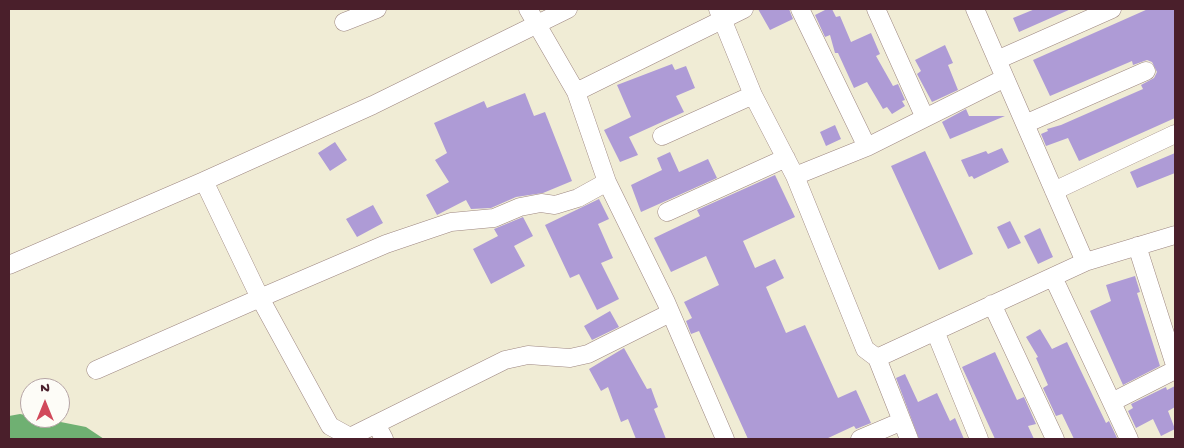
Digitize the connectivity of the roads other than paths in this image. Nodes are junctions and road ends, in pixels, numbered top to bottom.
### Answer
1 (377, 9) edge
2 (528, 9) edge
3 (568, 9) edge
4 (744, 9) edge
5 (800, 9) edge
6 (876, 9) edge
7 (975, 9) edge
8 (1112, 9) edge
9 (720, 13) edge
10 (344, 22) dead end
11 (536, 25) junction
12 (997, 60) junction
13 (1146, 71) dead end
14 (1005, 78) junction
15 (576, 92) junction
16 (753, 96) junction
17 (925, 118) junction
18 (1025, 124) junction
19 (1175, 134) edge
20 (662, 136) dead end
21 (867, 147) junction
22 (786, 158) junction
23 (795, 176) junction
24 (204, 181) junction
25 (607, 182) junction
26 (1054, 191) junction
27 (667, 212) dead end
28 (1175, 235) edge
29 (1137, 246) junction
30 (1085, 262) junction
31 (9, 265) edge
32 (1053, 277) junction
33 (260, 298) junction
34 (992, 304) junction
35 (670, 313) junction
36 (935, 331) junction
37 (877, 358) junction
38 (1175, 365) edge
39 (96, 370) dead end
40 (1175, 370) edge
41 (1112, 402) junction
42 (900, 422) junction
43 (380, 431) edge
44 (348, 438) edge
45 (725, 439) edge
46 (860, 439) edge
47 (909, 439) edge
48 (979, 439) edge
49 (1055, 439) edge
50 (1129, 439) edge

1 - 10 street
2 - 11 street
3 - 11 street
4 - 9 street
5 - 21 street
6 - 17 street
7 - 12 street
8 - 12 street
9 - 15 street
9 - 16 street
11 - 15 street
11 - 24 street
12 - 14 street
13 - 18 street
14 - 17 street
14 - 18 street
15 - 25 street
16 - 20 street
16 - 22 street
17 - 21 street
18 - 26 street
19 - 26 street
21 - 23 street
22 - 23 street
22 - 27 street
23 - 37 street
24 - 31 street
24 - 33 street
25 - 33 street
25 - 35 street
26 - 30 street
28 - 29 street
29 - 30 street
29 - 38 street
30 - 32 street
32 - 34 street
32 - 41 street
33 - 39 street
33 - 44 street
34 - 36 street
34 - 49 street
35 - 43 street
35 - 45 street
36 - 37 street
36 - 48 street
37 - 42 street
40 - 41 street
41 - 50 street
42 - 46 street
42 - 47 street
43 - 44 street

